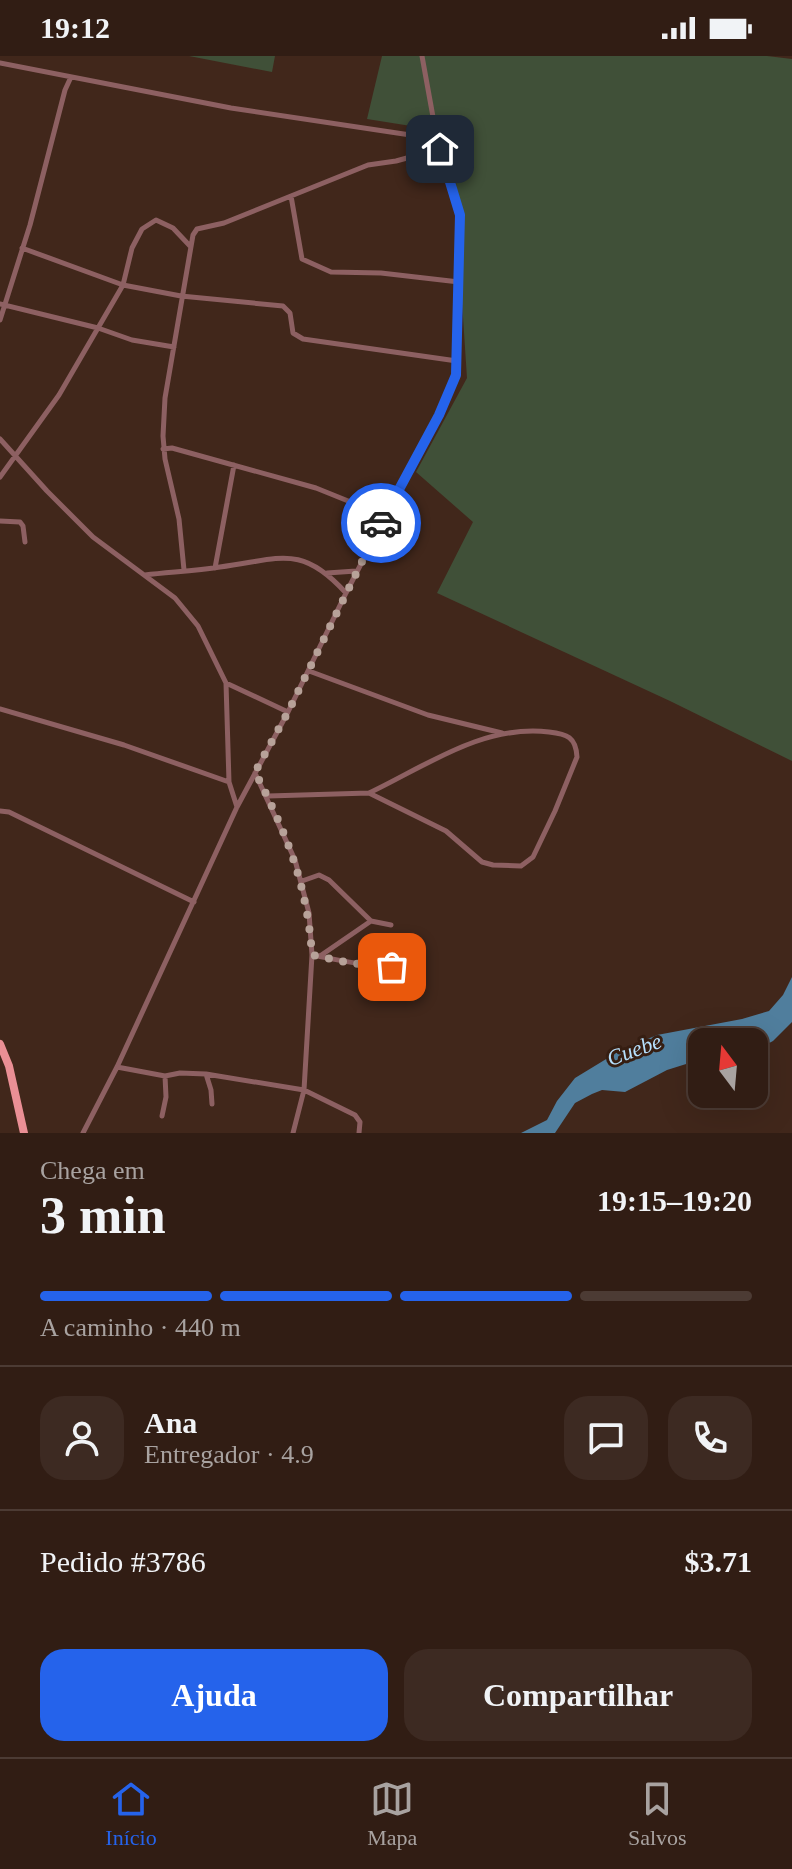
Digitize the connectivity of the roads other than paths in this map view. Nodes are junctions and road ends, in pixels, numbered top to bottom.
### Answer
1 (422, 56) edge
2 (0, 63) edge
3 (59, 75) junction
4 (71, 77) junction
5 (65, 90) junction
6 (437, 139) junction
7 (440, 149) junction
8 (421, 155) junction
9 (444, 167) junction
10 (291, 196) junction
11 (191, 247) junction
12 (22, 248) junction
13 (459, 282) junction
14 (123, 285) junction
15 (181, 296) junction
16 (3, 304) edge
17 (0, 320) edge
18 (98, 328) junction
19 (174, 347) junction
20 (457, 361) junction
21 (163, 436) junction
22 (0, 439) edge
23 (172, 448) junction
24 (163, 449) junction
25 (14, 456) junction
26 (234, 465) junction
27 (0, 477) edge
28 (363, 507) junction
29 (386, 513) junction
30 (0, 521) edge
31 (375, 536) junction
32 (25, 542) dead end
33 (215, 568) junction
34 (184, 570) junction
35 (357, 571) junction
36 (327, 573) junction
37 (144, 575) junction
38 (346, 593) junction
39 (309, 671) junction
40 (226, 683) junction
41 (0, 709) edge
42 (288, 712) junction
43 (503, 733) junction
44 (255, 772) junction
45 (229, 782) junction
46 (369, 793) junction
47 (268, 796) junction
48 (237, 807) junction
49 (0, 811) edge
50 (302, 881) junction
51 (194, 902) junction
52 (371, 921) junction
53 (391, 925) dead end
54 (315, 956) junction
55 (410, 965) dead end
56 (0, 1044) edge
57 (4, 1066) edge
58 (117, 1067) junction
59 (206, 1074) junction
60 (165, 1076) junction
61 (304, 1090) junction
62 (212, 1104) dead end
63 (162, 1116) dead end
64 (24, 1133) edge
65 (83, 1133) edge
66 (293, 1133) edge
67 (359, 1133) edge

1 - 6 street
2 - 3 street
3 - 4 street
3 - 5 street
4 - 5 street
4 - 6 street
5 - 12 street
6 - 7 street
7 - 8 street
7 - 9 street
8 - 9 street
8 - 10 street
9 - 13 street
10 - 11 street
10 - 13 street
11 - 14 street
11 - 15 street
12 - 14 street
12 - 16 street
13 - 20 street
14 - 15 street
14 - 18 street
15 - 19 street
15 - 20 street
16 - 17 street
16 - 18 street
18 - 19 street
18 - 25 street
19 - 21 street
20 - 29 street
21 - 23 street
21 - 24 street
22 - 25 street
23 - 24 street
23 - 26 street
24 - 34 street
25 - 27 street
25 - 37 street
26 - 28 street
26 - 33 street
28 - 29 street
28 - 31 street
29 - 31 street
30 - 32 street
31 - 35 street
33 - 34 street
33 - 36 street
34 - 37 street
35 - 36 street
35 - 38 street
36 - 38 street
37 - 40 street
38 - 39 street
39 - 42 street
39 - 43 street
40 - 42 street
40 - 45 street
41 - 45 street
42 - 44 street
43 - 46 street
43 - 46 street
44 - 47 street
44 - 48 street
45 - 48 street
46 - 47 street
47 - 50 street
48 - 51 street
49 - 51 street
50 - 52 street
50 - 54 street
51 - 58 street
52 - 53 street
52 - 54 street
54 - 55 street
54 - 61 street
56 - 57 main road
57 - 64 main road
58 - 60 street
58 - 65 street
59 - 60 street
59 - 61 street
59 - 62 street
60 - 63 street
61 - 66 street
61 - 67 street

